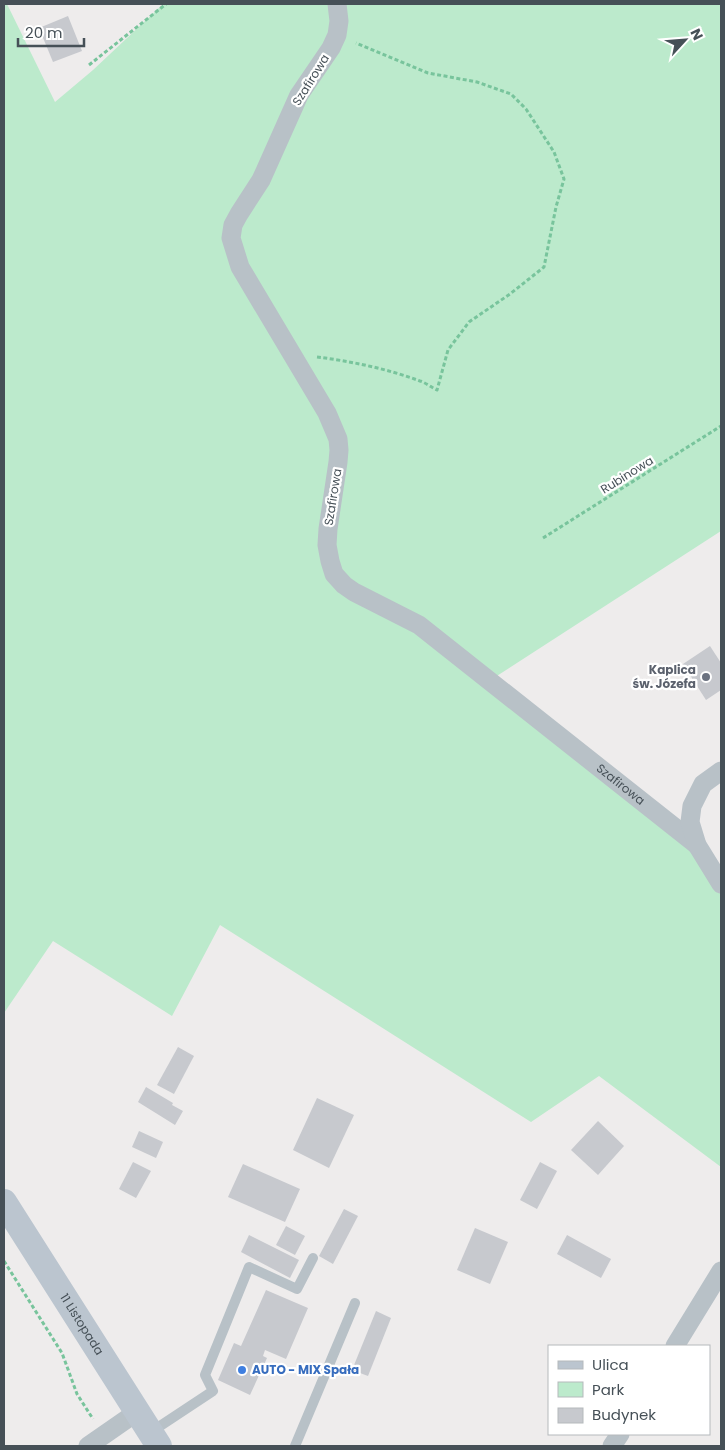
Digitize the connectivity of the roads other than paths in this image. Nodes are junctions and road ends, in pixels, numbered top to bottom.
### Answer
1 (337, 20) edge
2 (721, 771) edge
3 (696, 845) junction
4 (721, 884) edge
5 (4, 1202) edge
6 (313, 1258) dead end
7 (721, 1271) edge
8 (355, 1303) dead end
9 (676, 1345) edge
10 (149, 1430) edge
11 (619, 1435) edge
12 (88, 1446) edge
13 (295, 1446) edge
14 (612, 1446) edge

1 - 3 street, Szafirowa
2 - 3 street
3 - 4 street
5 - 10 street, 11 Listopada
6 - 10 lane
7 - 9 street
8 - 13 lane
10 - 12 street
11 - 14 street

